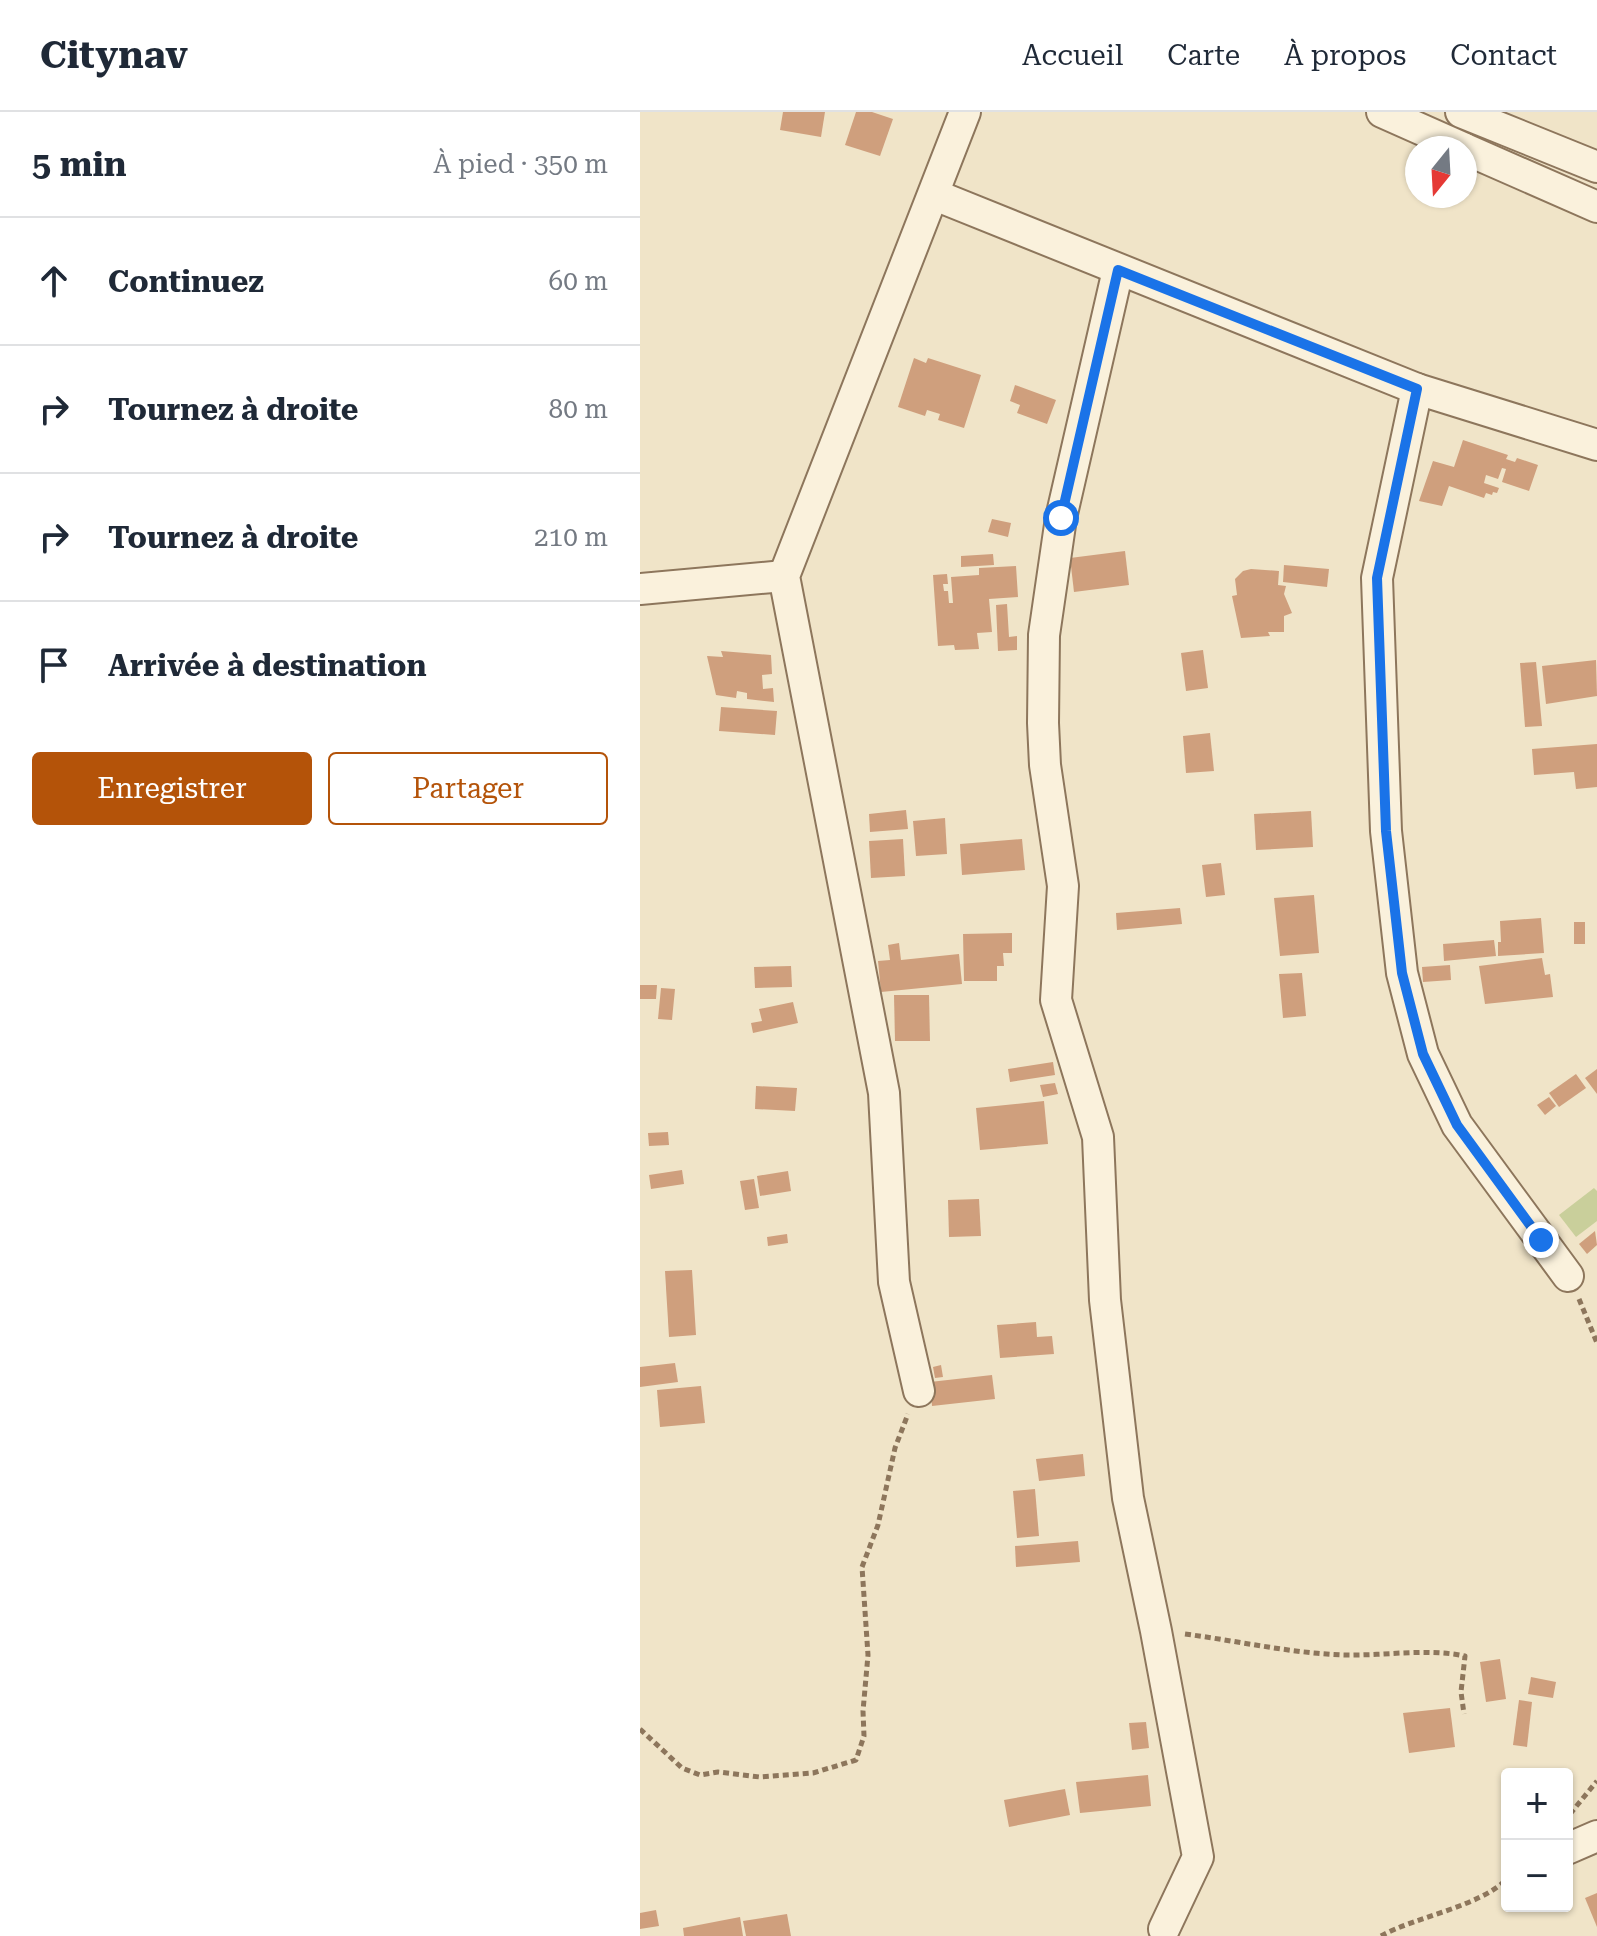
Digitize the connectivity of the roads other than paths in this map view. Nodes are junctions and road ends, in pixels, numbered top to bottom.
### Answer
1 (965, 112) edge
2 (1382, 112) edge
3 (1461, 112) edge
4 (1437, 136) edge
5 (1477, 154) edge
6 (1597, 167) edge
7 (935, 195) junction
8 (1597, 207) edge
9 (1118, 270) junction
10 (1417, 389) junction
11 (1597, 445) edge
12 (784, 576) junction
13 (640, 589) edge
14 (1568, 1276) road end
15 (919, 1391) road end
16 (1597, 1836) edge
17 (1573, 1846) edge
18 (1164, 1929) dead end

1 - 7 street
2 - 4 street
3 - 6 street
5 - 8 street
7 - 9 street
7 - 12 street
9 - 10 street
9 - 18 street
10 - 11 street
10 - 14 street
12 - 13 street
12 - 15 street
16 - 17 street

